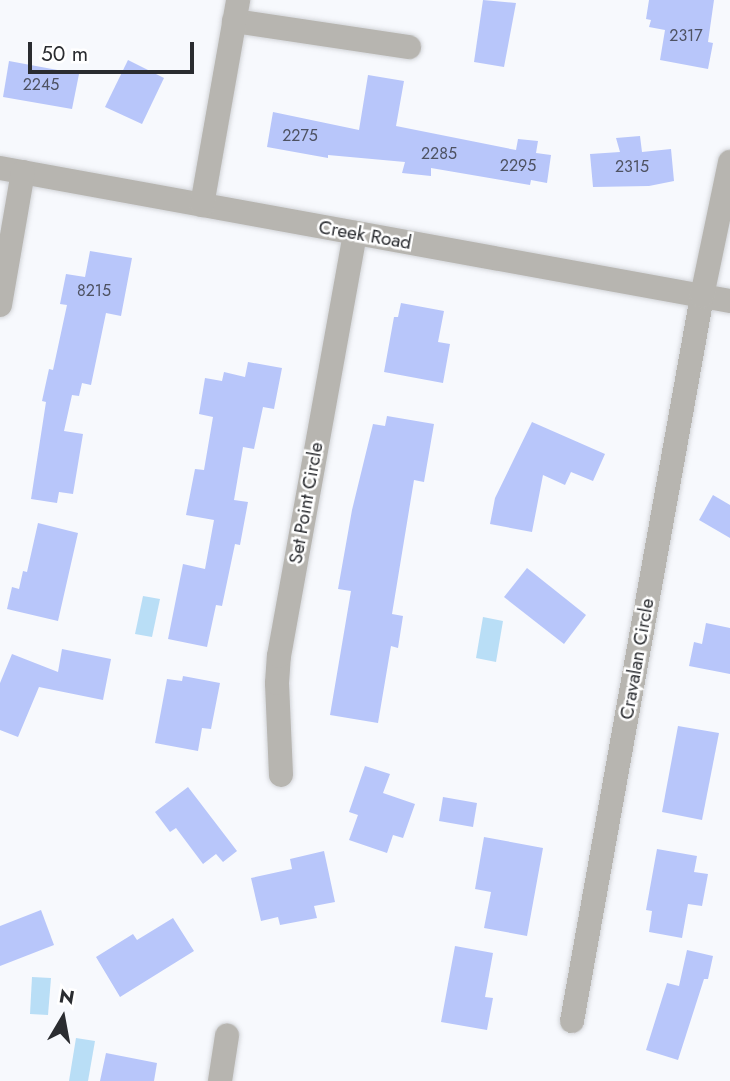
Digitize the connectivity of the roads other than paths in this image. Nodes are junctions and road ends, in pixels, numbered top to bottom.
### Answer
1 (236, 10) edge
2 (409, 47) dead end
3 (730, 162) edge
4 (12, 170) edge
5 (202, 205) junction
6 (355, 233) junction
7 (702, 296) junction
8 (730, 301) edge
9 (0, 305) edge
10 (281, 775) dead end
11 (572, 1021) dead end
12 (228, 1036) dead end
13 (219, 1081) edge

1 - 2 street
1 - 5 street
3 - 7 street, Cravalan Circle
4 - 5 street, Creek Road
4 - 9 street
5 - 6 street, Creek Road
6 - 7 street, Creek Road
6 - 10 street, Set Point Circle
7 - 8 street, Creek Road
7 - 11 street, Cravalan Circle
12 - 13 street

